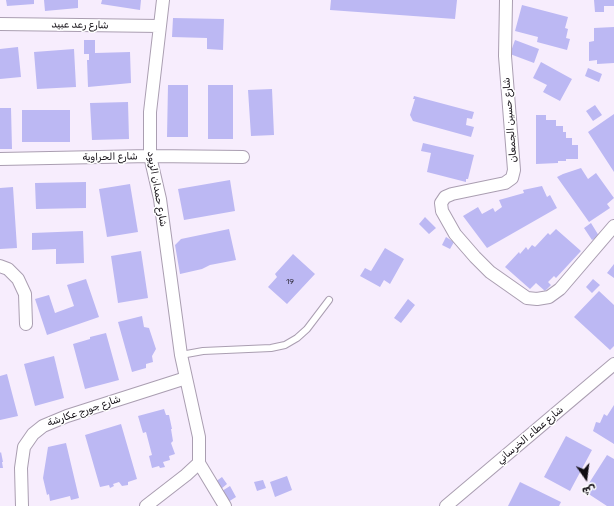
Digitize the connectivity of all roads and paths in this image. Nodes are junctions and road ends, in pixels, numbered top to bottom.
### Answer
1 (163, 0) edge
2 (506, 0) edge
3 (0, 24) edge
4 (160, 26) junction
5 (150, 156) junction
6 (243, 157) dead end
7 (0, 159) edge
8 (614, 226) edge
9 (0, 266) edge
10 (329, 300) dead end
11 (26, 324) dead end
12 (181, 355) junction
13 (614, 364) edge
14 (186, 378) junction
15 (199, 463) junction
16 (22, 506) edge
17 (146, 506) edge
18 (225, 506) edge
19 (446, 506) edge

1 - 4 street, شارع حمدان الزيود
2 - 8 street, شارع حسين الجمعان
3 - 4 street, شارع رعد عبيد
4 - 5 street, شارع حمدان الزيود
5 - 6 street, شارع الحراوية
5 - 7 street, شارع الحراوية
5 - 12 street, شارع حمدان الزيود
9 - 11 street
10 - 12 lane
12 - 14 street, شارع حمدان الزيود
13 - 19 street, شارع عطاء الخرساني
14 - 15 street, شارع حمدان الزيود
14 - 16 street, شارع جورج عكارشة
15 - 17 street
15 - 18 street

